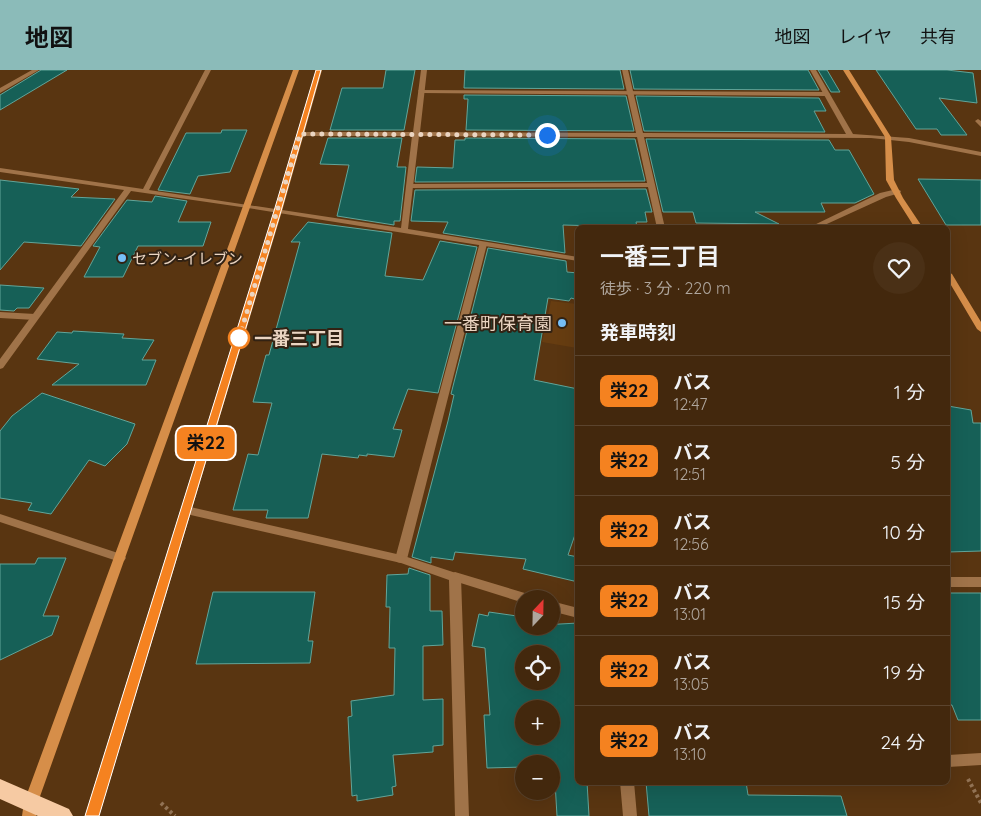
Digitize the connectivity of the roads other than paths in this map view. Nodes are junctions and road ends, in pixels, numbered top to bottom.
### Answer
1 (36, 70) edge
2 (208, 70) edge
3 (296, 70) edge
4 (318, 70) edge
5 (424, 70) edge
6 (625, 70) edge
7 (813, 70) edge
8 (846, 70) edge
9 (0, 90) edge
10 (421, 91) junction
11 (630, 93) junction
12 (827, 94) junction
13 (300, 134) junction
14 (416, 134) junction
15 (640, 135) junction
16 (850, 135) junction
17 (888, 137) junction
18 (981, 154) edge
19 (0, 170) edge
20 (651, 185) junction
21 (410, 186) junction
22 (129, 189) junction
23 (145, 191) junction
24 (896, 191) junction
25 (248, 206) junction
26 (278, 211) junction
27 (660, 225) edge
28 (818, 225) edge
29 (917, 225) edge
30 (404, 231) junction
31 (483, 244) junction
32 (575, 259) edge
33 (950, 277) edge
34 (0, 315) edge
35 (35, 318) junction
36 (981, 329) edge
37 (0, 366) edge
38 (186, 510) junction
39 (0, 518) edge
40 (120, 558) junction
41 (401, 559) junction
42 (455, 577) junction
43 (950, 582) edge
44 (981, 582) edge
45 (515, 595) edge
46 (560, 608) edge
47 (575, 612) edge
48 (981, 759) edge
49 (952, 761) edge
50 (627, 785) edge
51 (0, 789) edge
52 (30, 809) edge
53 (62, 816) edge
54 (92, 816) edge
55 (462, 816) edge
56 (630, 816) edge

1 - 9 street
2 - 23 street
3 - 25 street
4 - 13 street
5 - 10 street
6 - 11 street
7 - 12 street
8 - 17 street
10 - 11 street
10 - 14 street
11 - 12 street
11 - 15 street
12 - 16 street
13 - 14 street
13 - 26 street
14 - 15 street
14 - 21 street
15 - 16 street
15 - 20 street
16 - 17 street
17 - 18 street
17 - 24 street
19 - 22 street
20 - 21 street
20 - 27 street
21 - 30 street
22 - 23 street
22 - 35 street
23 - 25 street
24 - 28 street
24 - 29 street
25 - 26 street
25 - 40 street
26 - 30 street
26 - 38 street
30 - 31 street
31 - 32 street
31 - 41 street
33 - 36 street
34 - 35 street
35 - 37 street
38 - 41 street
38 - 54 street
39 - 40 street
40 - 52 street
41 - 42 street
42 - 45 street
42 - 55 street
43 - 44 street
46 - 47 street
48 - 49 street
50 - 56 street
51 - 52 highway
52 - 53 highway

